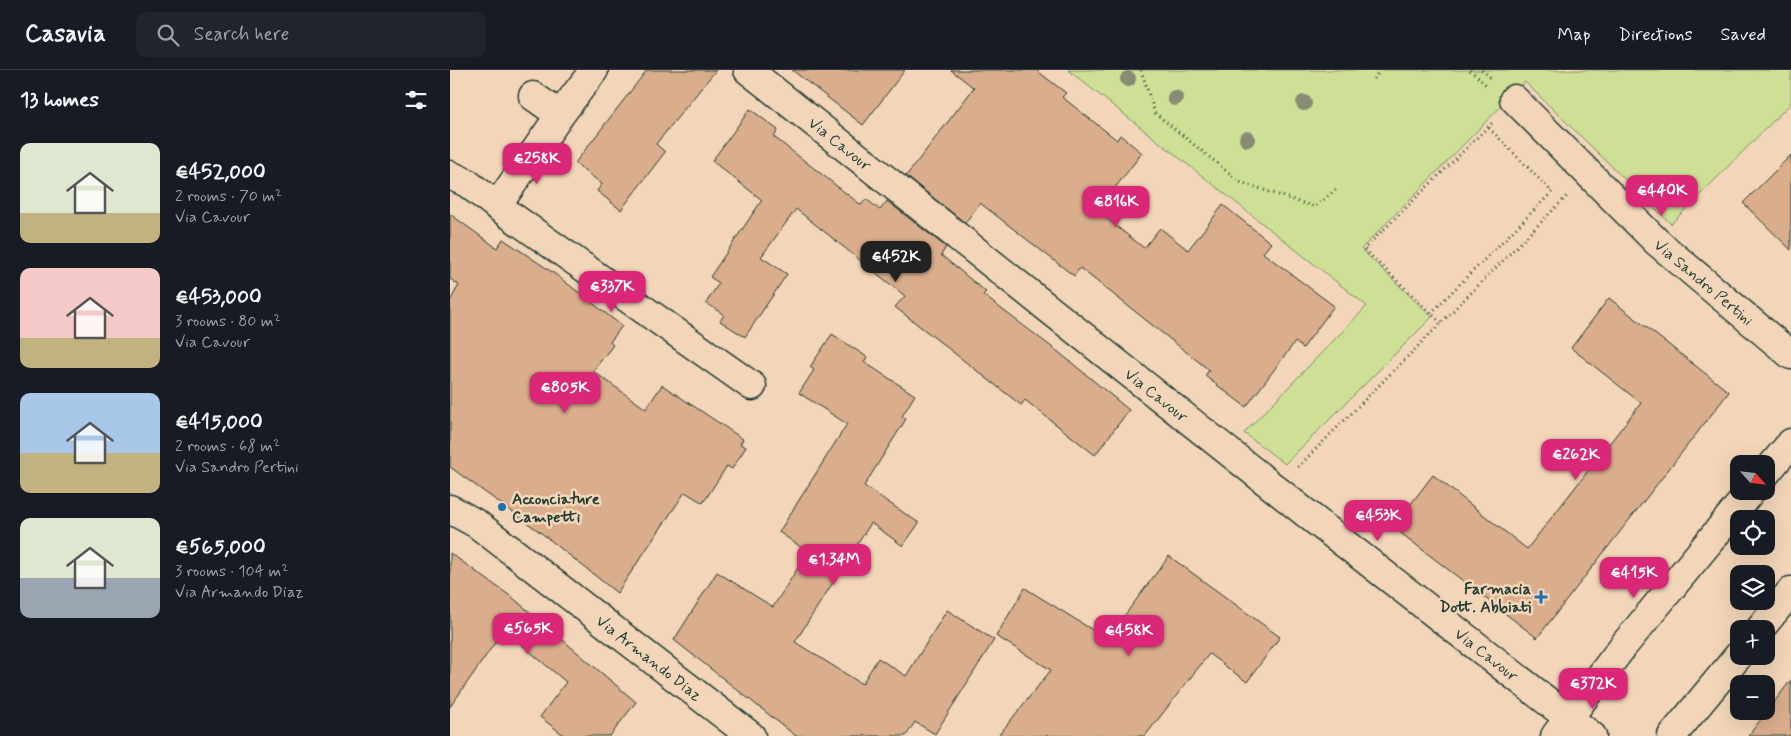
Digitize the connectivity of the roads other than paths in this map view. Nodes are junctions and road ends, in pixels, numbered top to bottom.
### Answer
1 (594, 70) edge
2 (748, 70) edge
3 (533, 96) dead end
4 (1514, 99) dead end
5 (560, 115) junction
6 (450, 175) edge
7 (497, 206) junction
8 (1791, 355) edge
9 (752, 386) dead end
10 (1791, 443) edge
11 (1775, 462) edge
12 (1744, 500) edge
13 (450, 509) edge
14 (1791, 591) edge
15 (1767, 620) edge
16 (1731, 665) edge
17 (1562, 727) edge
18 (751, 736) edge
19 (1592, 736) edge
20 (1672, 736) edge

1 - 5 street
2 - 17 street, Via Cavour
3 - 5 street
4 - 8 street, Via Sandro Pertini
5 - 7 street
6 - 7 street
7 - 9 street
10 - 11 street
12 - 17 street
13 - 18 street, Via Armando Diaz
14 - 15 street
16 - 20 street
17 - 19 street, Via Cavour

